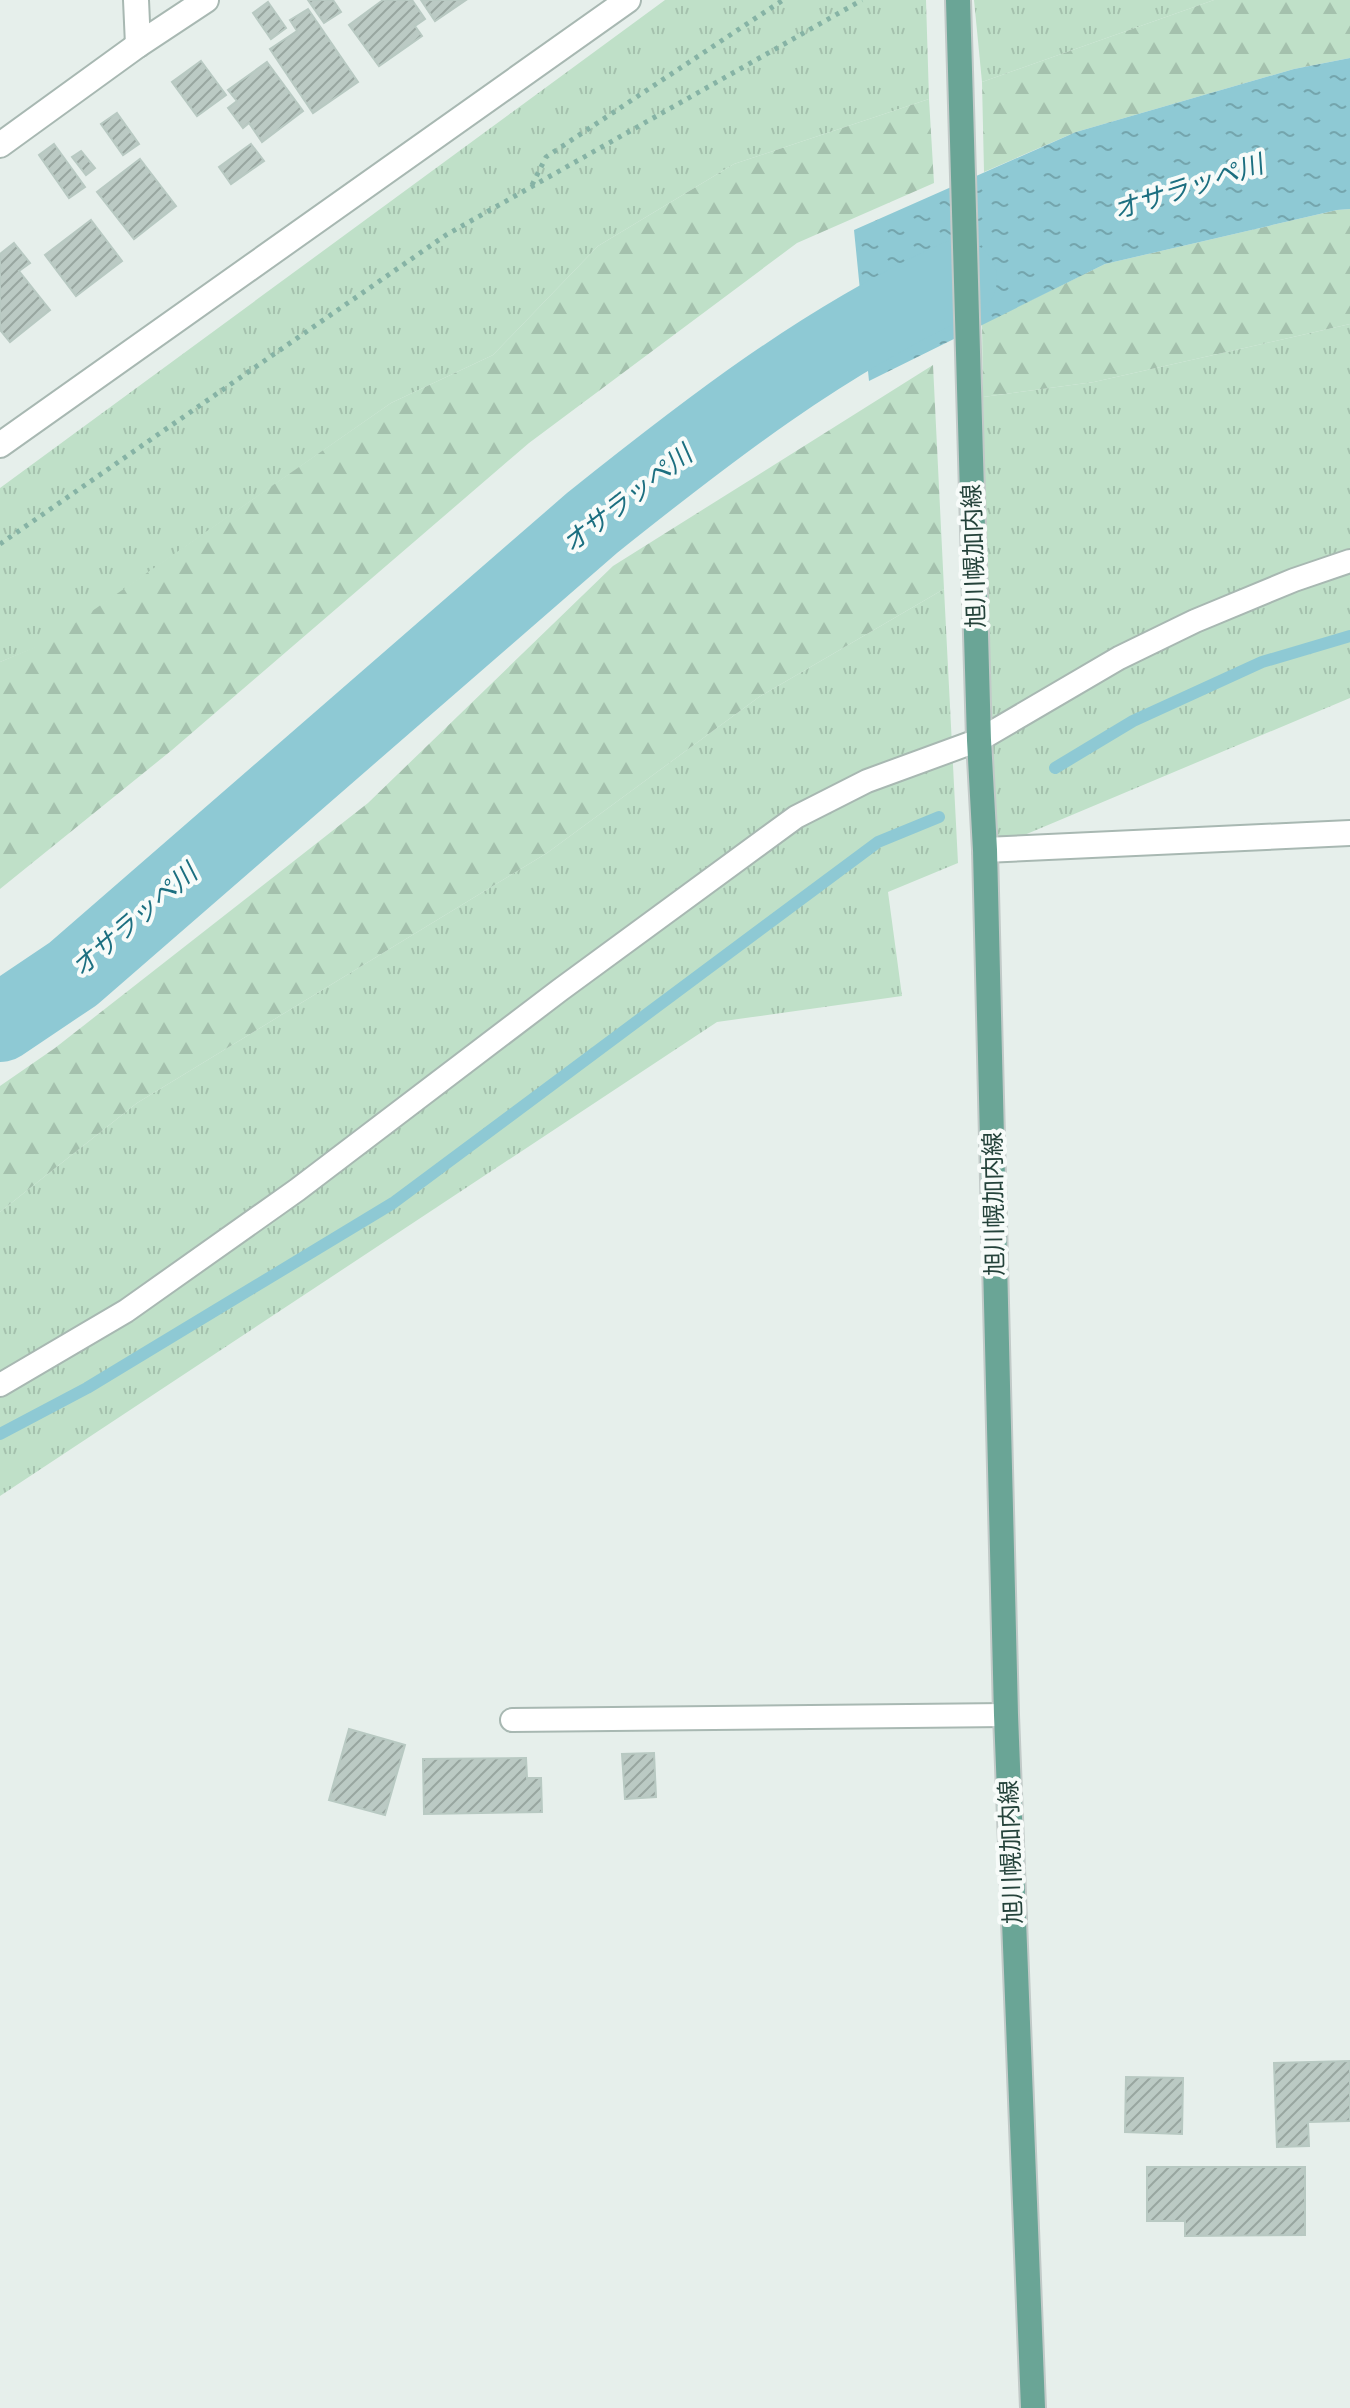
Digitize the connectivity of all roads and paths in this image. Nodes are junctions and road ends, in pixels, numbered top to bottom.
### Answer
1 (136, 0) edge
2 (206, 0) edge
3 (628, 0) edge
4 (783, 0) edge
5 (862, 0) edge
6 (958, 0) edge
7 (138, 45) junction
8 (0, 145) edge
9 (532, 185) junction
10 (0, 445) edge
11 (0, 544) edge
12 (1350, 561) edge
13 (979, 740) junction
14 (1350, 833) edge
15 (985, 850) junction
16 (0, 1385) edge
17 (1006, 1715) junction
18 (512, 1720) dead end
19 (1033, 2408) edge

1 - 7 street
2 - 7 street
3 - 10 street
4 - 9 path
5 - 9 path
6 - 13 main road, 旭川幌加内線
7 - 8 street
9 - 11 path
12 - 13 lane
13 - 15 main road, 旭川幌加内線
13 - 16 lane
14 - 15 street
15 - 17 main road, 旭川幌加内線
17 - 18 lane
17 - 19 main road, 旭川幌加内線

